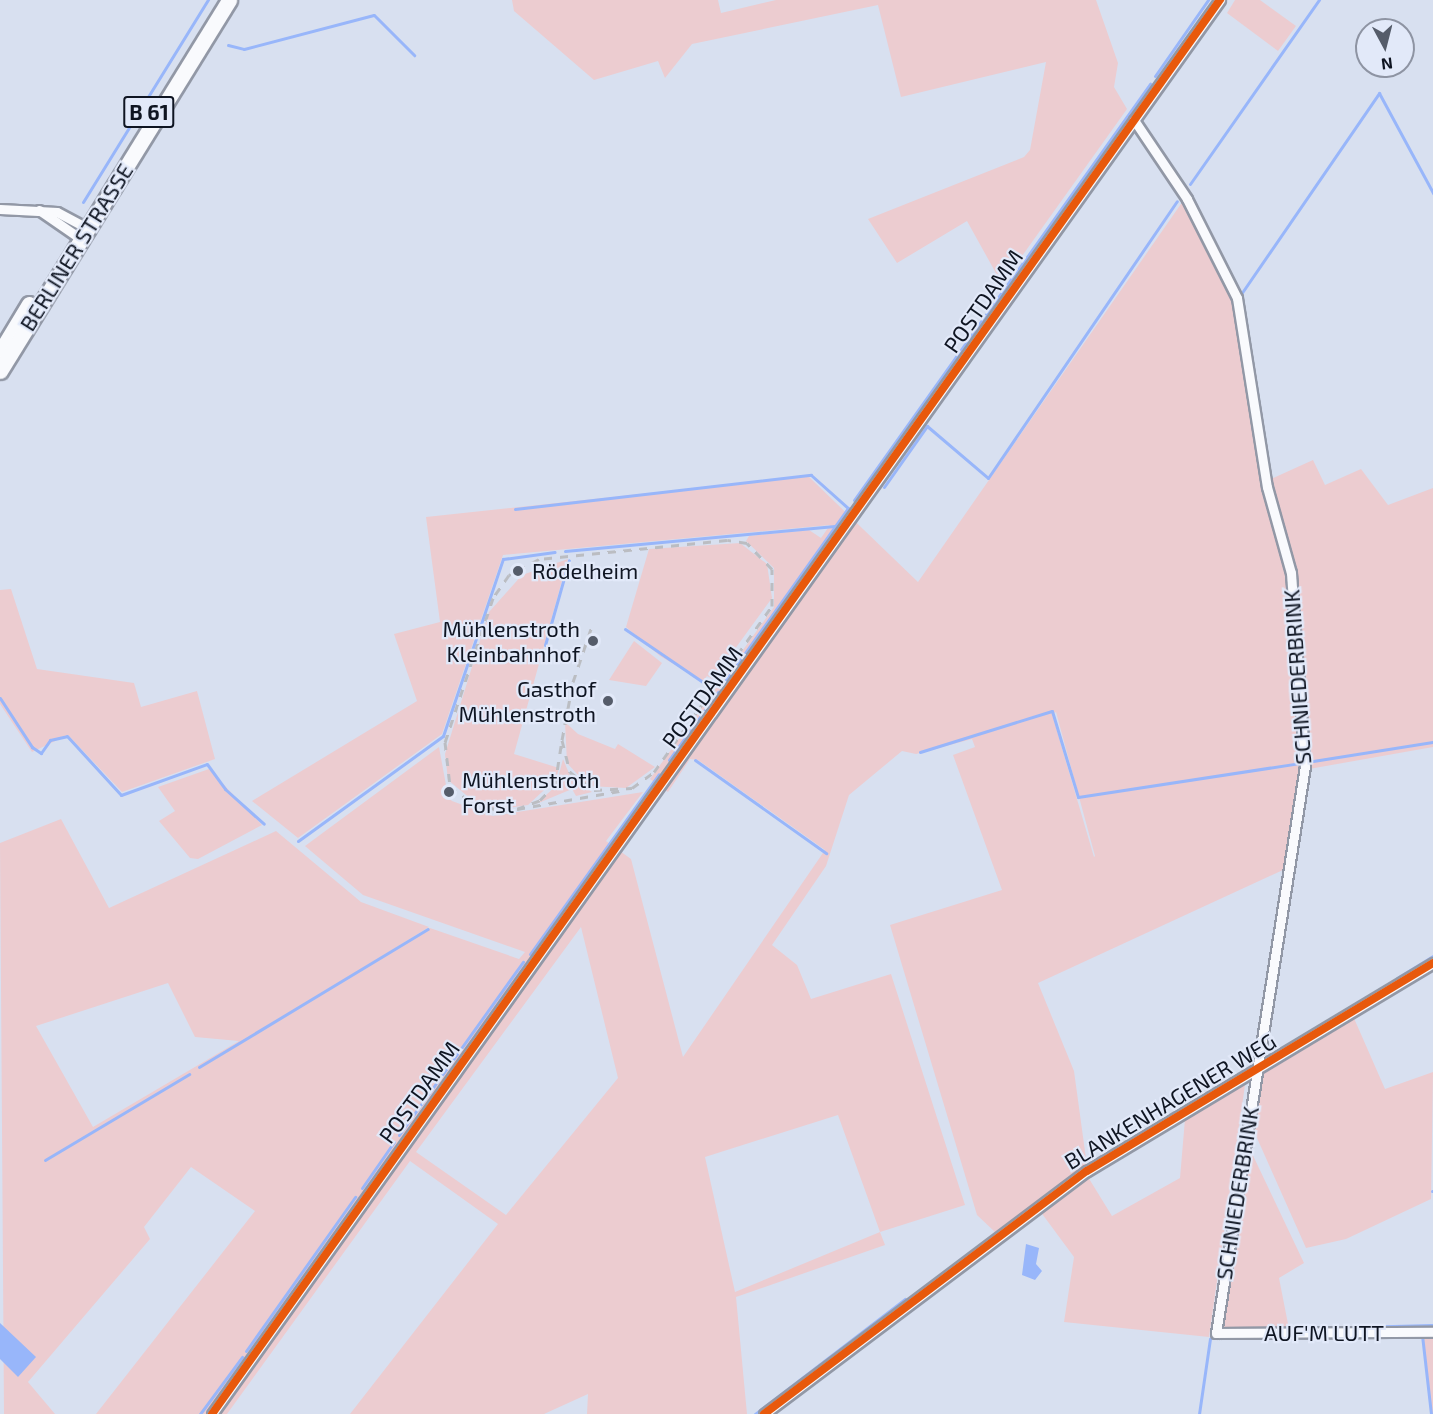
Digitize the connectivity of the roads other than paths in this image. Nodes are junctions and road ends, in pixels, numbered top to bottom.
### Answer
1 (219, 0) edge
2 (229, 0) edge
3 (1220, 0) edge
4 (1134, 120) junction
5 (0, 209) edge
6 (80, 231) junction
7 (0, 352) edge
8 (0, 371) edge
9 (1433, 963) edge
10 (1256, 1070) junction
11 (1433, 1332) edge
12 (1216, 1333) joint
13 (212, 1414) edge
14 (764, 1414) edge

1 - 6 main road, BERLINER STRASSE / B 61
2 - 6 main road, BERLINER STRASSE / B 61
3 - 4 street, POSTDAMM
4 - 10 street, SCHNIEDERBRINK
4 - 13 street, POSTDAMM
5 - 6 street
6 - 7 main road, BERLINER STRASSE / B 61
6 - 8 main road, BERLINER STRASSE / B 61
9 - 10 street, BLANKENHAGENER WEG
10 - 12 street, SCHNIEDERBRINK
10 - 14 street, BLANKENHAGENER WEG
11 - 12 street, AUF'M LUTT

